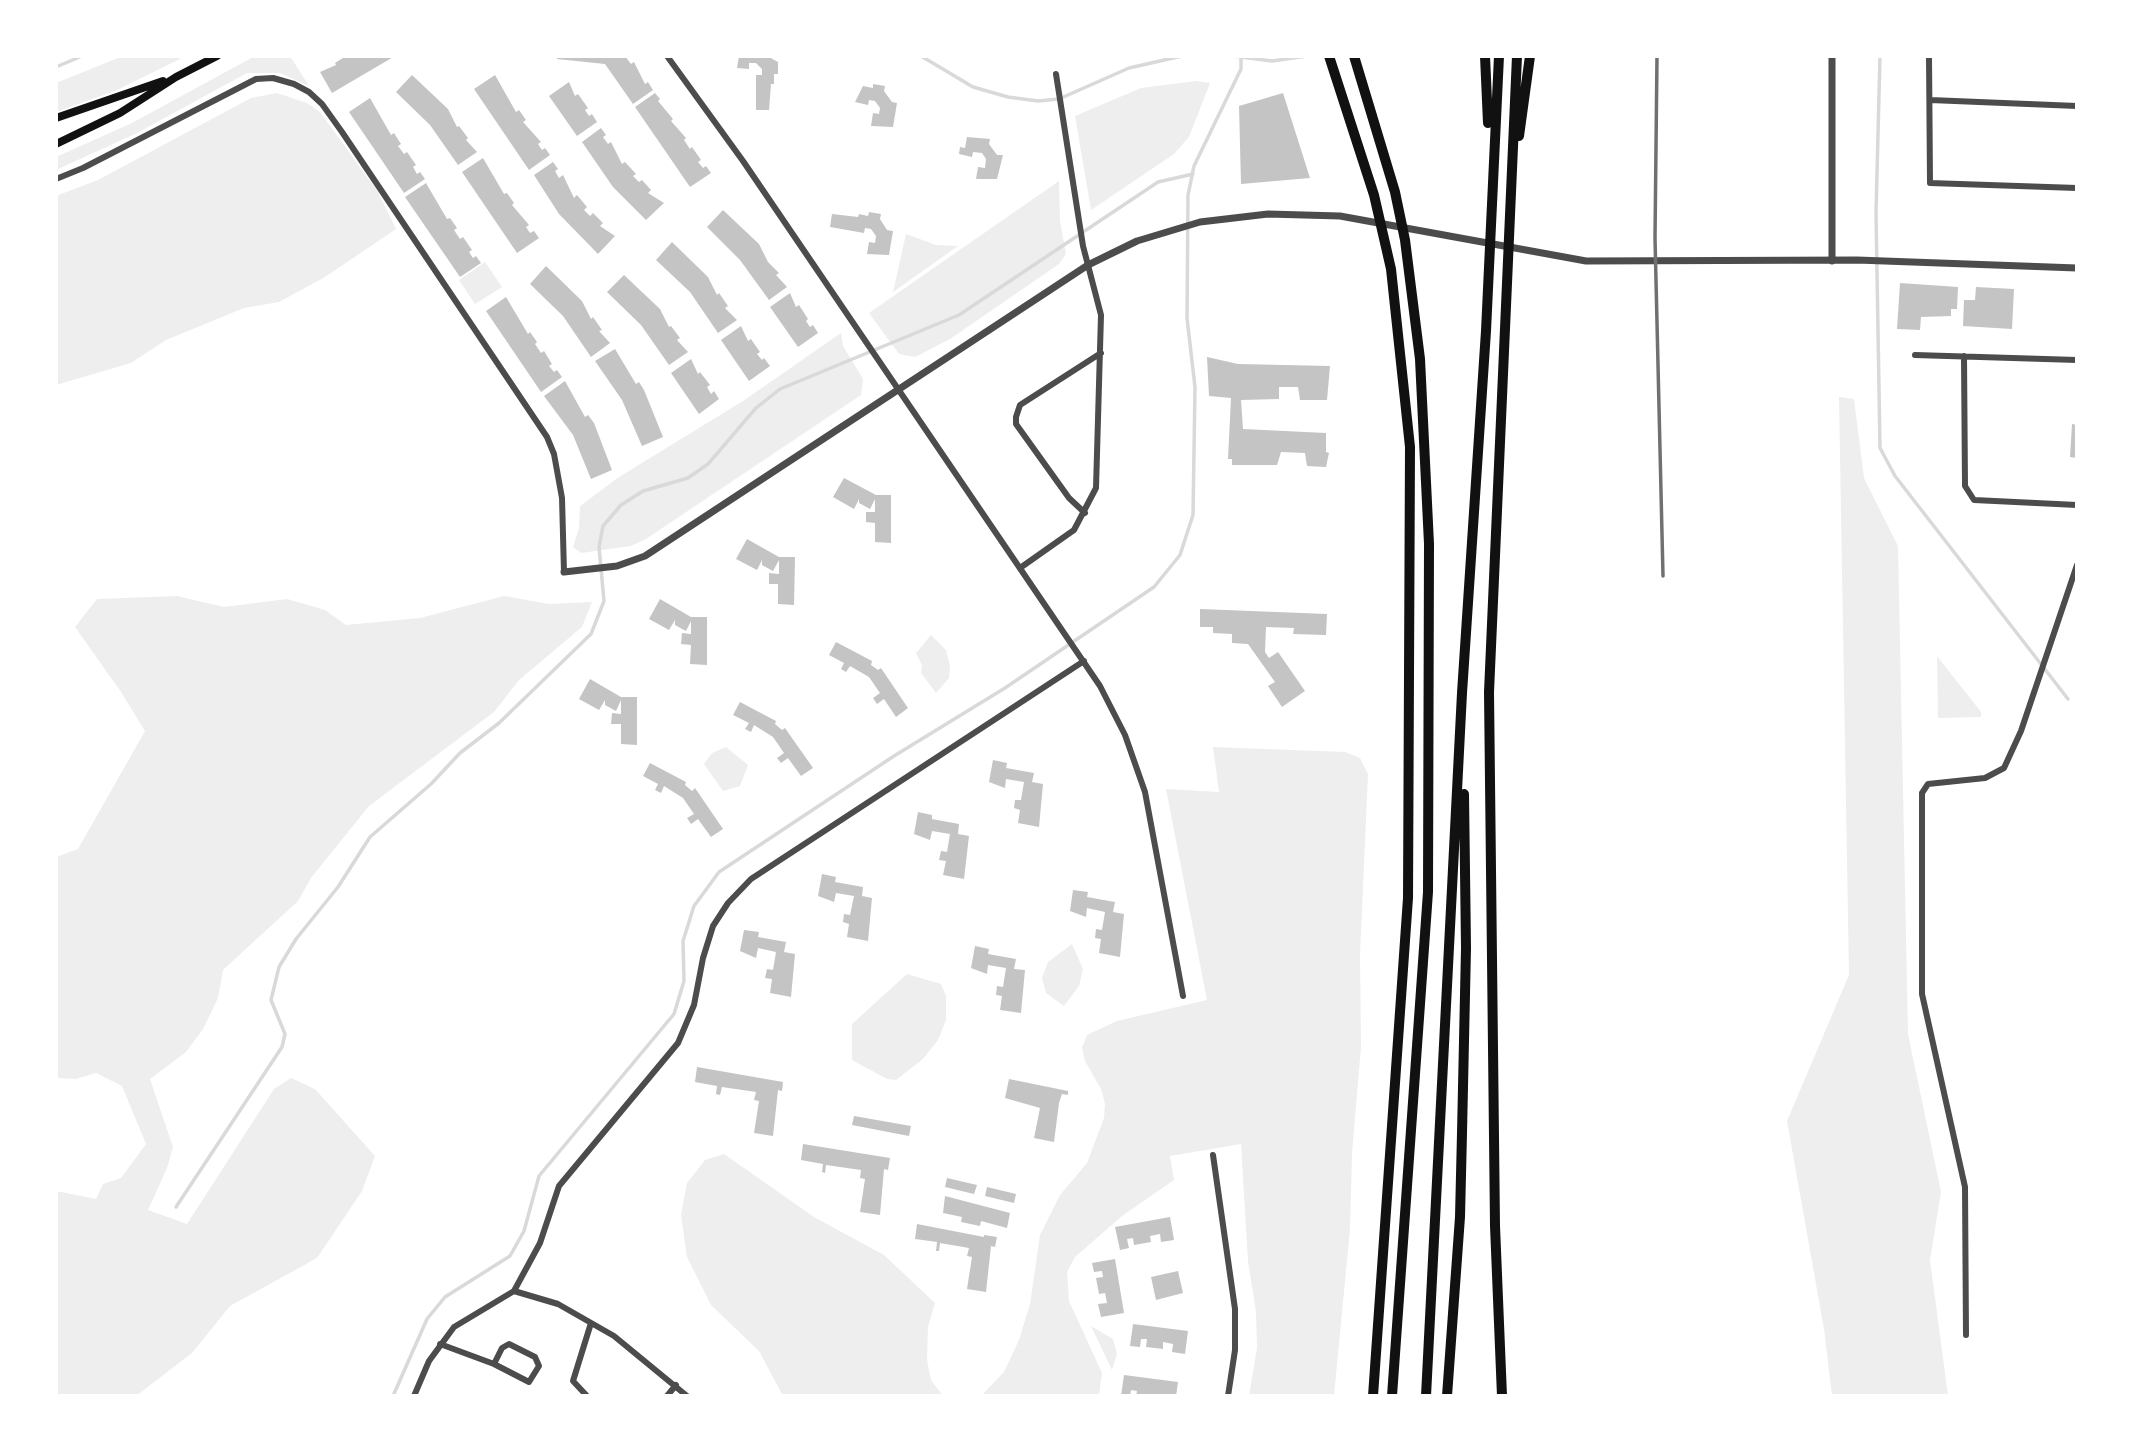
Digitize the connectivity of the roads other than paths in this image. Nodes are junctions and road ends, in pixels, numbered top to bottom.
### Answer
1 (217, 56) edge
2 (667, 56) edge
3 (1329, 56) edge
4 (1485, 56) edge
5 (1499, 56) edge
6 (1517, 56) edge
7 (1530, 56) edge
8 (1832, 56) edge
9 (1929, 56) edge
10 (1355, 59) edge
11 (1056, 74) dead end
12 (176, 77) junction
13 (1930, 100) junction
14 (2077, 106) edge
15 (56, 118) edge
16 (56, 144) edge
17 (56, 179) edge
18 (2077, 188) edge
19 (1511, 195) junction
20 (1491, 196) junction
21 (1832, 261) junction
22 (1088, 265) junction
23 (2077, 268) edge
24 (1101, 353) junction
25 (1915, 355) dead end
26 (1964, 356) junction
27 (2077, 360) edge
28 (900, 391) junction
29 (2077, 505) edge
30 (1085, 513) junction
31 (2077, 565) edge
32 (1020, 568) junction
33 (564, 572) joint
34 (1084, 661) junction
35 (1462, 693) junction
36 (1183, 996) dead end
37 (1213, 1155) dead end
38 (514, 1291) junction
39 (591, 1322) junction
40 (1966, 1335) dead end
41 (440, 1344) junction
42 (494, 1364) junction
43 (676, 1385) junction
44 (414, 1396) edge
45 (587, 1396) edge
46 (667, 1396) edge
47 (687, 1396) edge
48 (1228, 1396) edge
49 (1373, 1396) edge
50 (1392, 1396) edge
51 (1426, 1396) edge
52 (1447, 1396) edge
53 (1504, 1396) edge

1 - 12 main road
2 - 28 street
3 - 49 highway
4 - 20 highway
5 - 20 highway
6 - 19 highway
7 - 19 highway
8 - 21 street
9 - 13 street
10 - 50 highway
11 - 22 street
12 - 15 main road
12 - 16 main road
13 - 14 street
13 - 18 street
17 - 33 street
19 - 53 highway
20 - 35 highway
21 - 22 street
21 - 23 street
22 - 24 street
22 - 28 street
24 - 30 street
24 - 30 street
25 - 26 street
26 - 27 street
26 - 29 street
28 - 32 street
28 - 33 street
30 - 32 street
31 - 40 street
32 - 34 street
34 - 36 street
34 - 38 street
35 - 51 highway
35 - 52 highway
37 - 48 street
38 - 39 street
38 - 41 street
39 - 43 street
39 - 45 street
41 - 42 street
41 - 44 street
42 - 42 street
43 - 46 street
43 - 47 street

